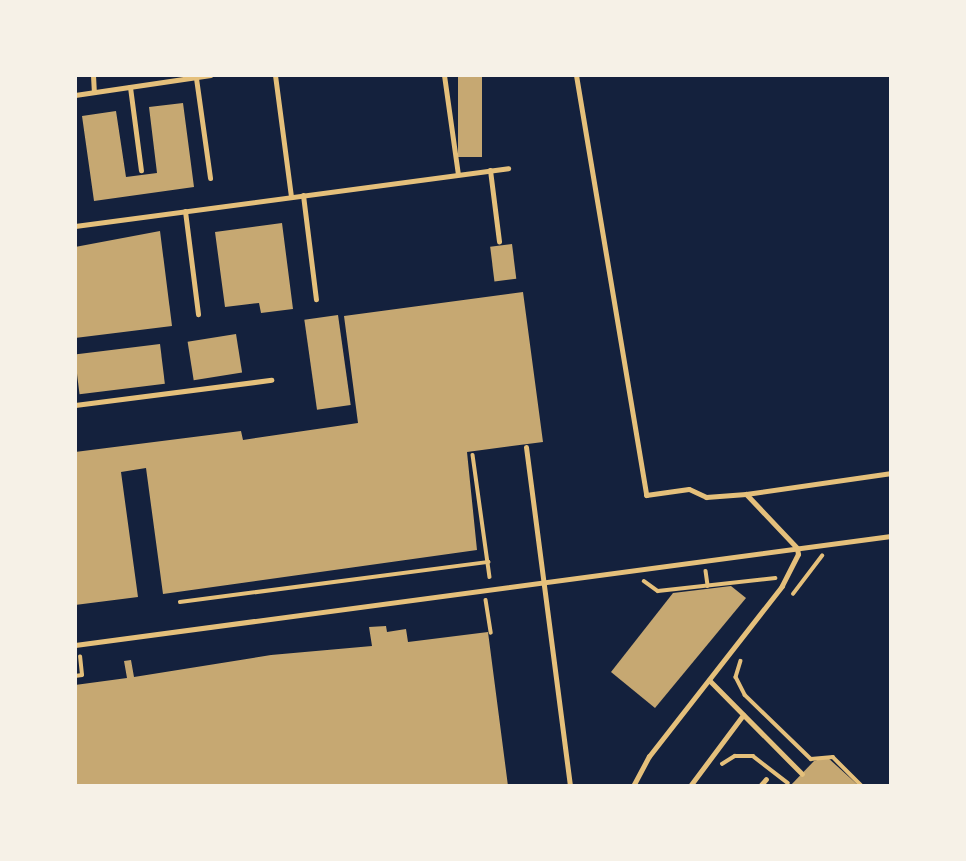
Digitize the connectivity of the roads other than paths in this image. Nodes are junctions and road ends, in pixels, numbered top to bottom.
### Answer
1 (93, 75) edge
2 (211, 75) edge
3 (275, 75) edge
4 (444, 75) edge
5 (576, 75) edge
6 (196, 78) junction
7 (130, 87) junction
8 (94, 92) junction
9 (75, 95) edge
10 (508, 167) dead end
11 (141, 170) dead end
12 (489, 170) junction
13 (458, 174) junction
14 (210, 178) dead end
15 (303, 195) junction
16 (291, 196) junction
17 (185, 211) junction
18 (75, 226) edge
19 (499, 241) dead end
20 (316, 299) dead end
21 (198, 314) dead end
22 (271, 380) dead end
23 (75, 405) edge
24 (526, 447) dead end
25 (891, 472) edge
26 (746, 494) junction
27 (891, 536) edge
28 (797, 548) junction
29 (543, 580) junction
30 (77, 645) edge
31 (709, 680) junction
32 (743, 715) junction
33 (802, 774) dead end
34 (766, 779) dead end
35 (570, 786) edge
36 (634, 786) edge
37 (690, 786) edge
38 (760, 786) edge

1 - 8 lane
2 - 6 lane
3 - 16 lane
4 - 13 lane
5 - 26 lane
6 - 7 lane
6 - 14 lane
7 - 8 lane
7 - 11 lane
8 - 9 lane
10 - 12 lane
12 - 13 lane
12 - 19 lane
13 - 15 lane
15 - 16 lane
15 - 20 lane
16 - 17 lane
17 - 18 lane
17 - 21 lane
22 - 23 lane
24 - 29 lane
25 - 26 lane
26 - 28 lane
27 - 28 lane
28 - 29 lane
28 - 31 lane
29 - 30 lane
29 - 35 lane
31 - 32 lane
31 - 36 lane
32 - 33 lane
32 - 37 lane
34 - 38 lane

